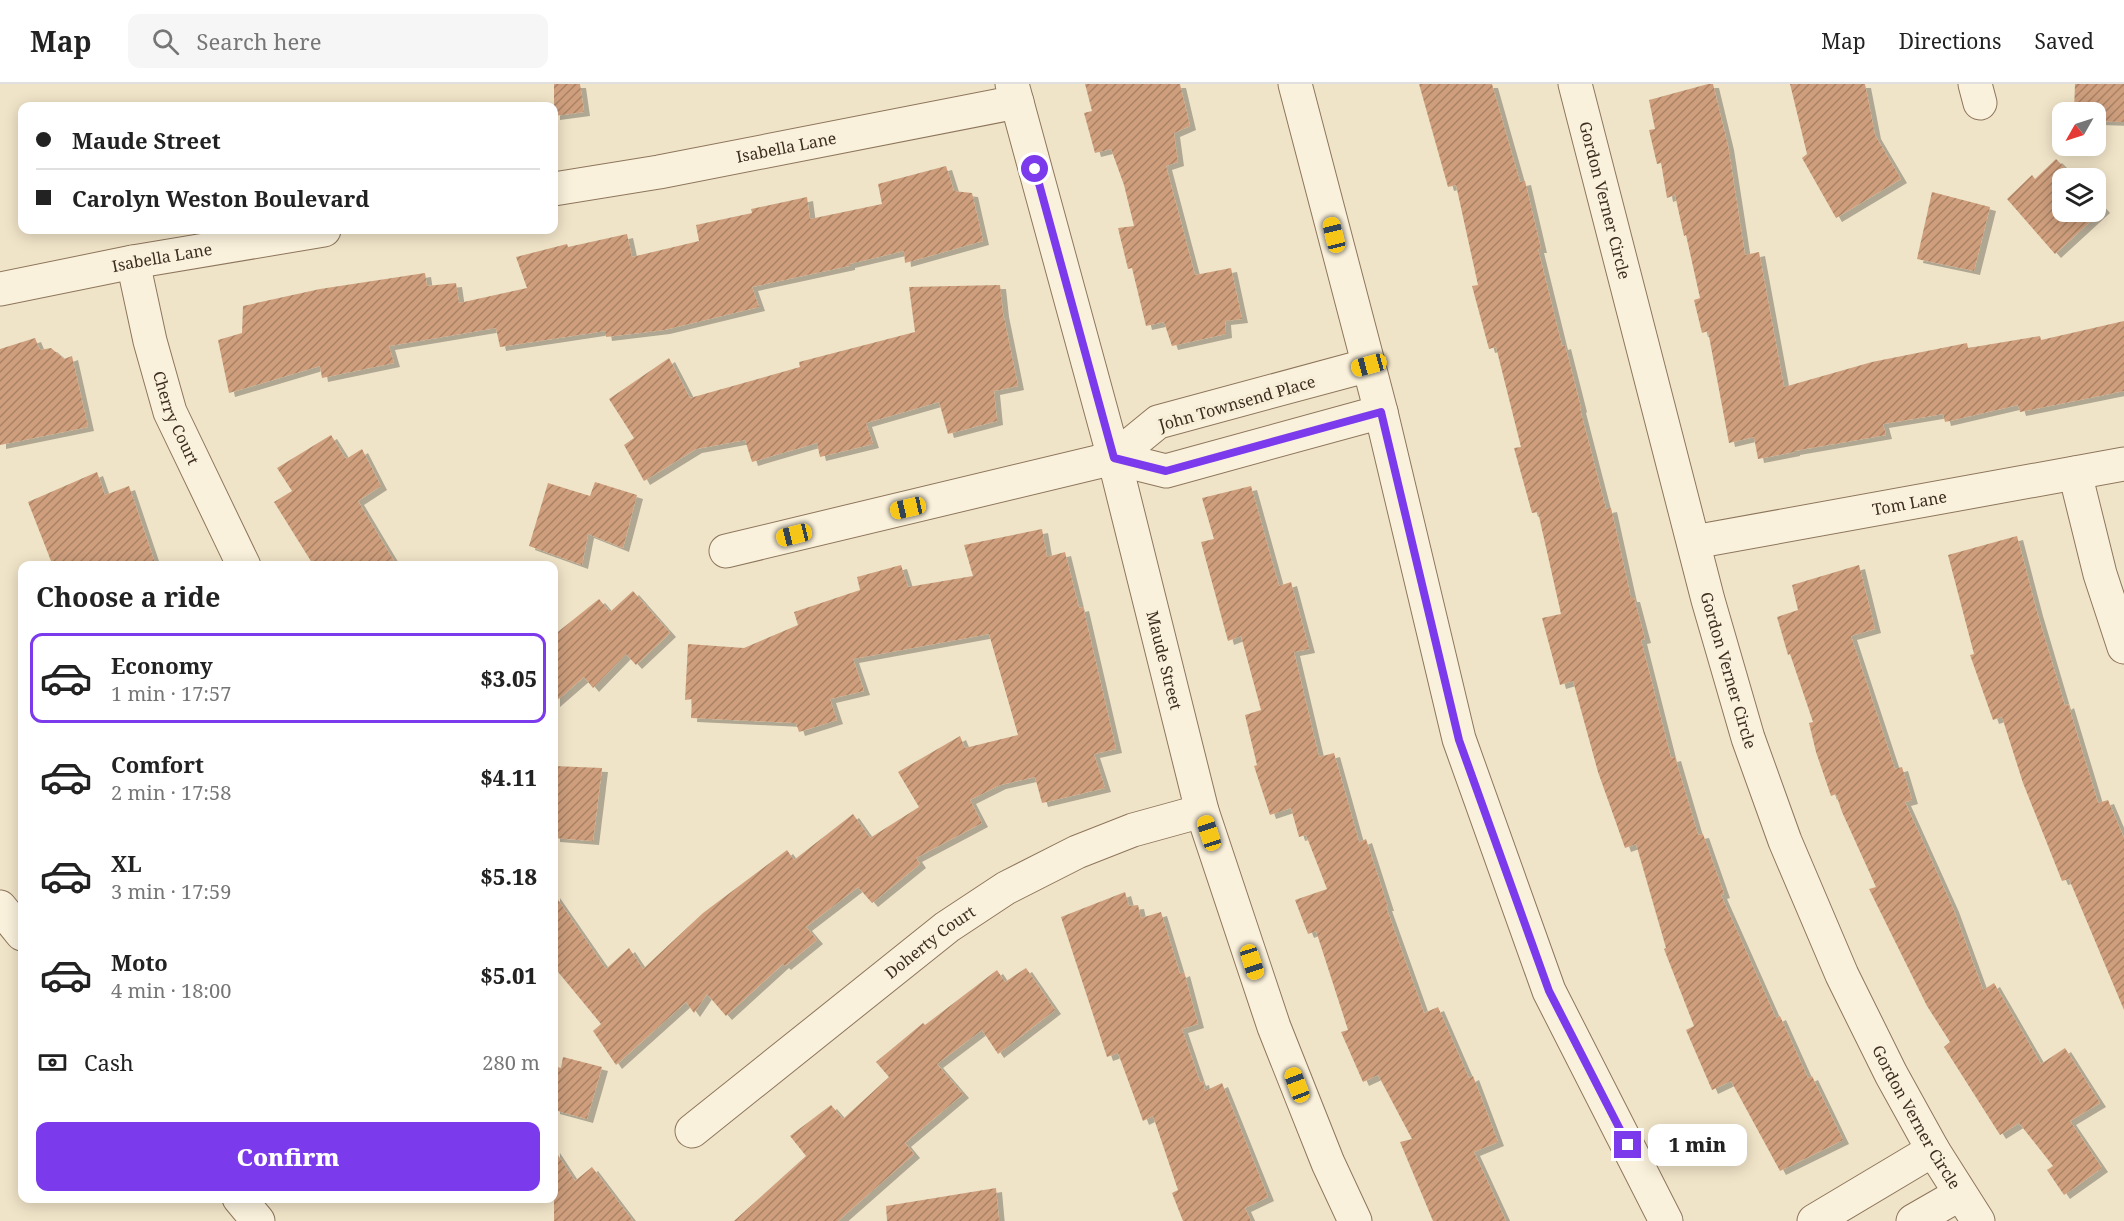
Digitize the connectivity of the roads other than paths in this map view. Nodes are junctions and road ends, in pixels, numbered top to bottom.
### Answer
1 (1295, 84) edge
2 (1575, 84) edge
3 (1015, 93) edge
4 (558, 188) edge
5 (300, 234) edge
6 (133, 262) junction
7 (0, 289) edge
8 (1369, 365) junction
9 (1381, 412) junction
10 (1114, 458) junction
11 (2124, 464) edge
12 (2075, 473) junction
13 (1694, 542) junction
14 (726, 551) dead end
15 (242, 561) edge
16 (2124, 647) edge
17 (1202, 811) junction
18 (0, 907) edge
19 (18, 929) edge
20 (692, 1131) dead end
21 (1933, 1150) junction
22 (1960, 1194) junction
23 (243, 1203) edge
24 (258, 1221) edge
25 (1355, 1221) edge
26 (1666, 1221) edge
27 (1814, 1221) edge
28 (1912, 1221) edge
29 (1978, 1221) edge

1 - 8 street
2 - 13 street, Gordon Verner Circle
3 - 4 street, Isabella Lane
3 - 10 street, Maude Street
5 - 6 street, Isabella Lane
6 - 7 street, Isabella Lane
6 - 15 street, Cherry Court
8 - 9 street
8 - 10 street, John Townsend Place
9 - 10 street, John Townsend Place
9 - 26 street
10 - 14 street, John Townsend Place
10 - 17 street, Maude Street
11 - 12 street, Tom Lane
12 - 13 street, Tom Lane
12 - 16 street
13 - 21 street, Gordon Verner Circle
17 - 20 street, Doherty Court
17 - 25 street, Maude Street
18 - 19 street
21 - 22 street, Gordon Verner Circle
21 - 27 street
22 - 28 street
22 - 29 street, Gordon Verner Circle
23 - 24 street

